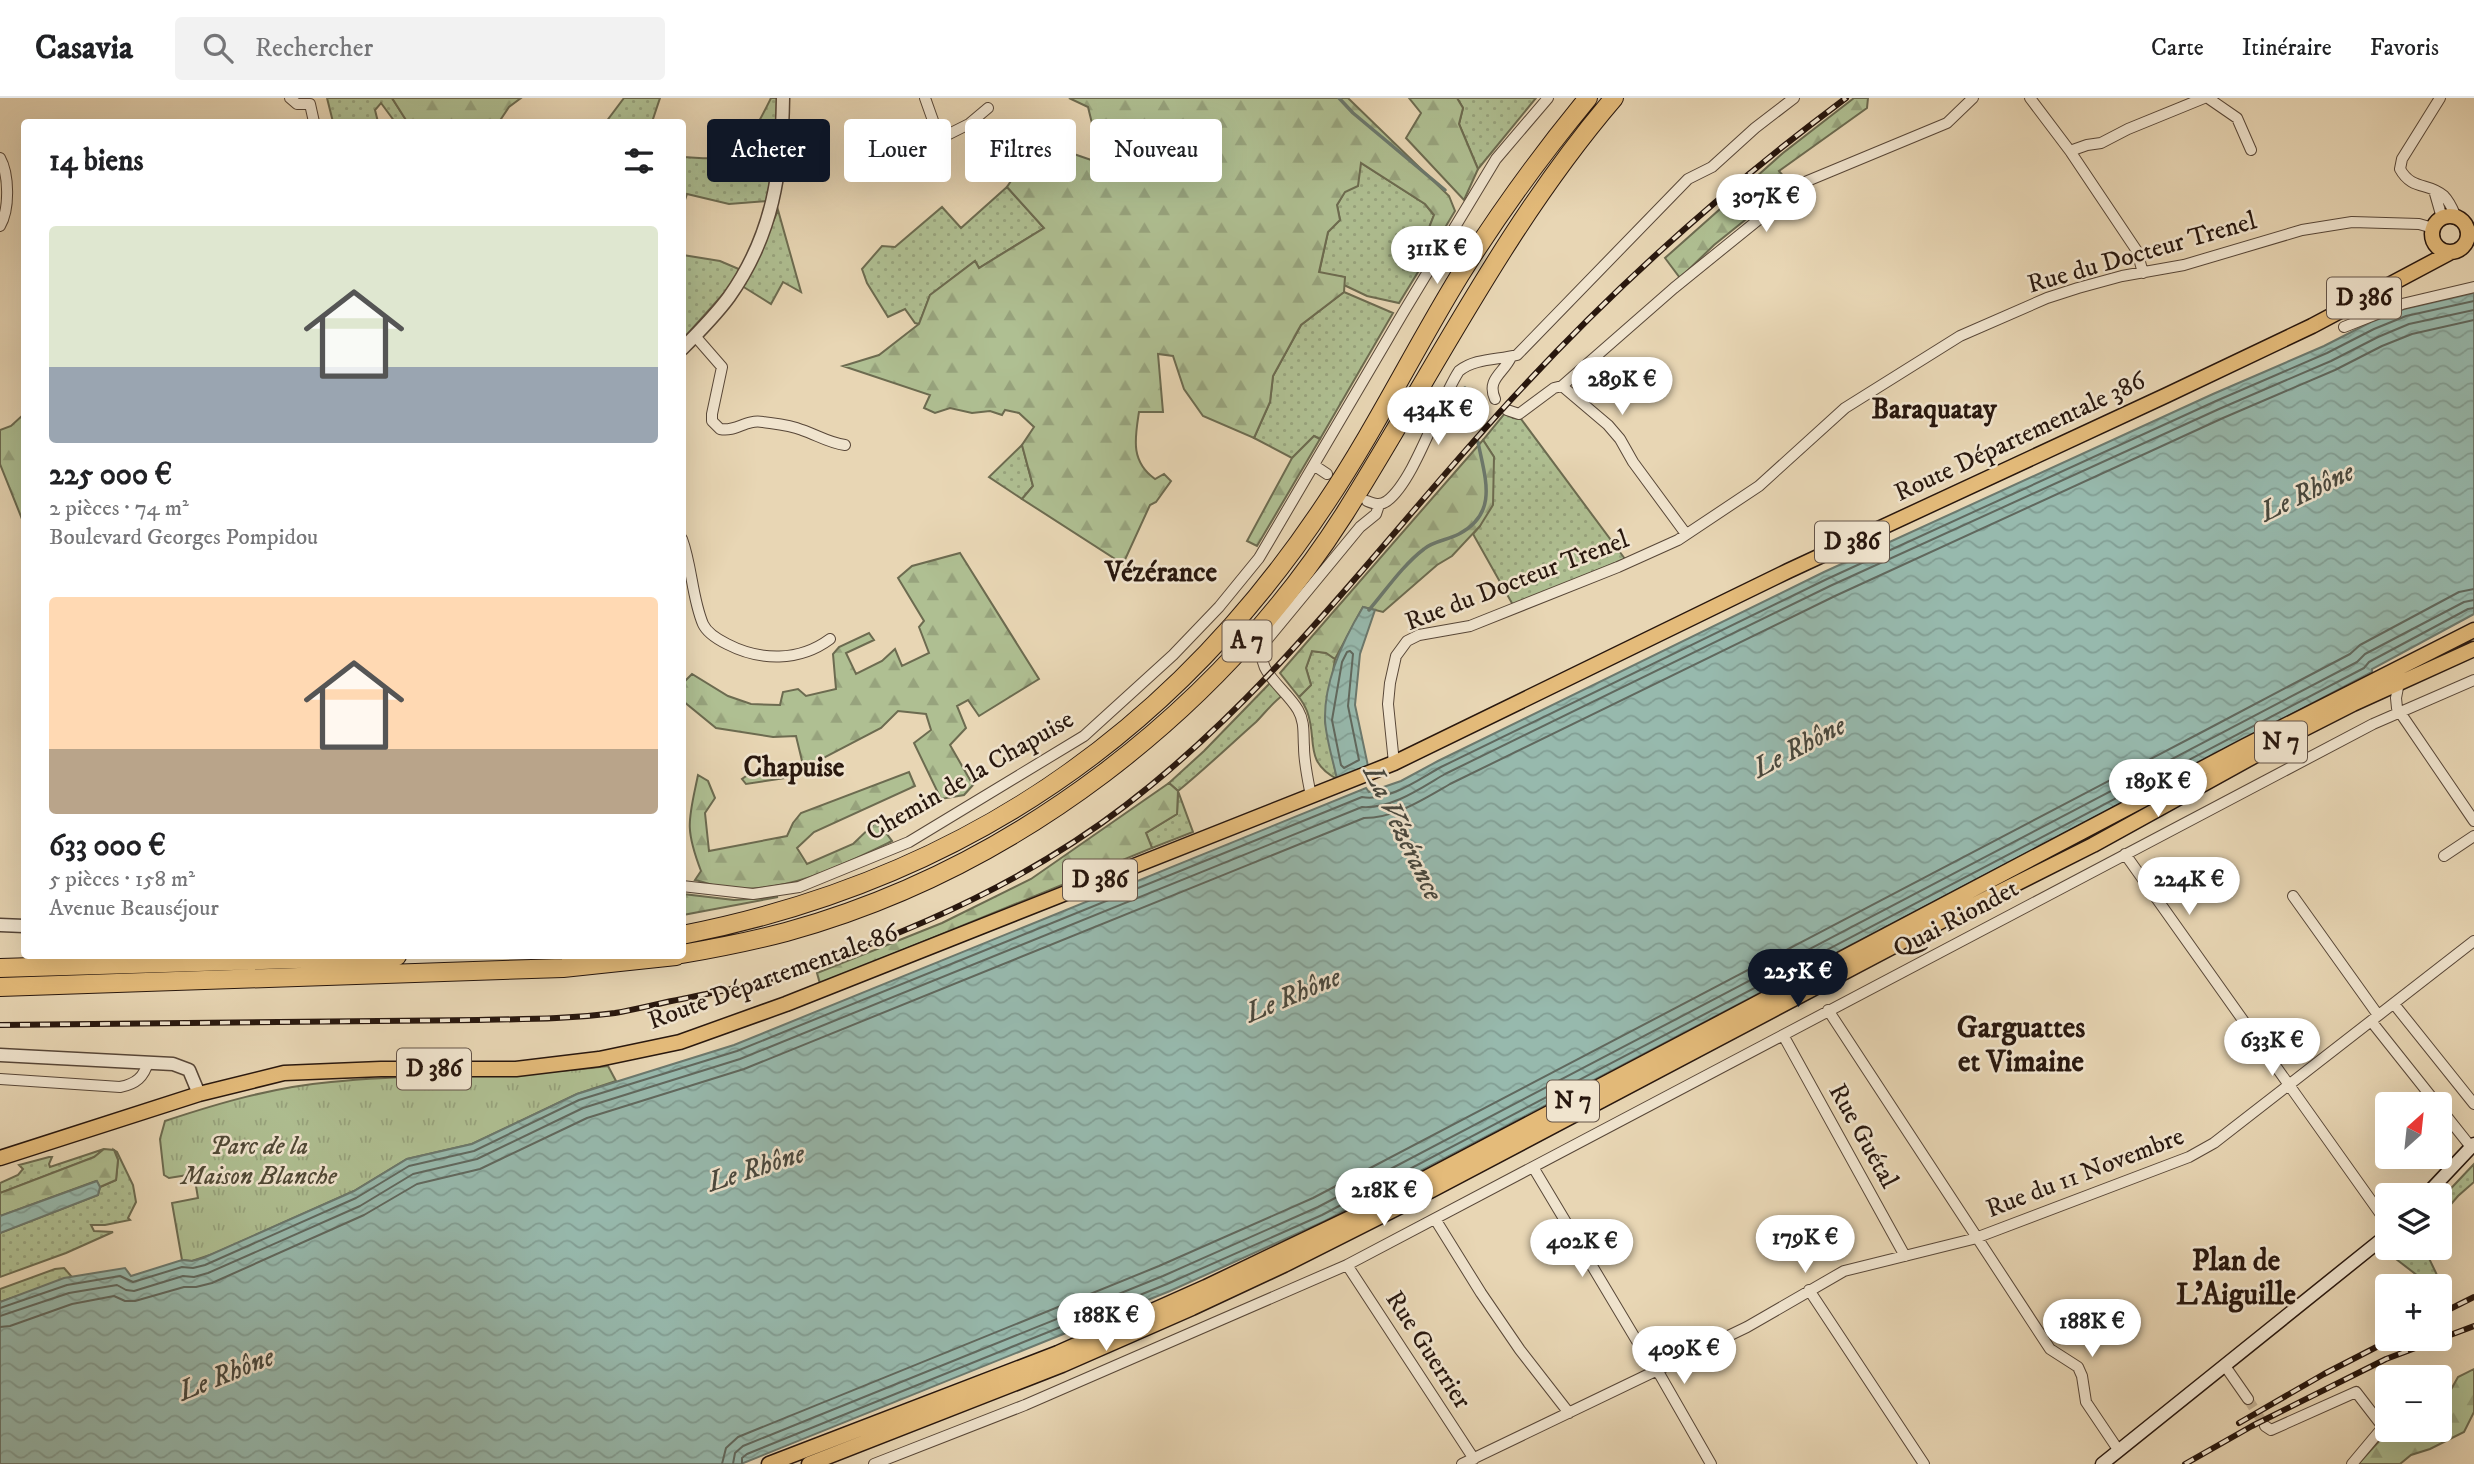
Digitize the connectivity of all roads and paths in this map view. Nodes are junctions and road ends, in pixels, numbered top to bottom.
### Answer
1 (290, 98) edge
2 (783, 98) edge
3 (925, 98) edge
4 (1548, 98) edge
5 (1588, 98) edge
6 (1614, 98) edge
7 (1794, 98) edge
8 (1973, 98) edge
9 (2030, 98) edge
10 (2206, 98) edge
11 (2440, 98) edge
12 (988, 108) dead end
13 (313, 119) edge
14 (2251, 150) dead end
15 (2070, 151) junction
16 (0, 158) edge
17 (0, 226) edge
18 (2451, 226) edge
19 (2470, 242) edge
20 (2451, 252) junction
21 (2416, 271) junction
22 (2143, 273) junction
23 (2474, 287) edge
24 (2344, 327) dead end
25 (695, 335) junction
26 (686, 345) edge
27 (1511, 356) junction
28 (1562, 386) junction
29 (1495, 399) dead end
30 (1507, 410) dead end
31 (845, 445) dead end
32 (1315, 466) junction
33 (1327, 474) dead end
34 (1367, 501) dead end
35 (1379, 505) junction
36 (1686, 534) junction
37 (686, 556) edge
38 (2474, 630) edge
39 (830, 639) dead end
40 (2474, 649) edge
41 (2413, 660) junction
42 (2474, 680) edge
43 (2398, 684) junction
44 (2400, 713) junction
45 (1394, 763) junction
46 (1336, 787) joint
47 (1311, 796) junction
48 (2474, 821) edge
49 (2474, 836) edge
50 (2125, 854) junction
51 (2444, 856) dead end
52 (686, 886) edge
53 (2293, 896) dead end
54 (0, 926) edge
55 (21, 926) edge
56 (686, 934) edge
57 (2474, 941) edge
58 (686, 953) edge
59 (298, 959) edge
60 (648, 959) edge
61 (0, 968) edge
62 (0, 987) edge
63 (2394, 1004) junction
64 (1828, 1010) junction
65 (2374, 1018) junction
66 (1783, 1035) junction
67 (0, 1055) edge
68 (148, 1062) junction
69 (0, 1079) edge
70 (2288, 1085) junction
71 (2428, 1092) edge
72 (199, 1094) junction
73 (2474, 1104) edge
74 (2452, 1122) edge
75 (2472, 1146) edge
76 (0, 1158) edge
77 (1534, 1167) junction
78 (2437, 1183) edge
79 (2375, 1206) edge
80 (1435, 1219) junction
81 (1978, 1238) junction
82 (2375, 1245) edge
83 (1905, 1256) junction
84 (1348, 1265) junction
85 (1809, 1290) junction
86 (2225, 1366) junction
87 (1657, 1372) junction
88 (2248, 1399) tunnel mouth
89 (1569, 1413) junction
90 (2265, 1426) dead end
91 (2119, 1451) junction
92 (1474, 1459) junction
93 (769, 1464) edge
94 (809, 1464) edge
95 (874, 1464) edge
96 (1462, 1464) edge
97 (1711, 1464) edge
98 (1924, 1464) edge
99 (2102, 1464) edge
100 (2352, 1464) edge

1 - 13 street
2 - 25 street
3 - 12 street
4 - 32 street, Chemin de la Chapuise
5 - 56 highway, A 7
6 - 58 highway, A 7
7 - 27 street
8 - 28 street
9 - 15 street
10 - 14 street
10 - 15 street
11 - 18 street
15 - 22 street
16 - 17 street
18 - 19 main road
18 - 20 main road
18 - 21 main road, D 386
18 - 22 street, Rue du Docteur Trenel
19 - 20 main road, Route Départementale 386
20 - 21 main road, Route Départementale 386 / D 386
21 - 45 main road, Route Départementale 386 / D 386
22 - 36 street, Rue du Docteur Trenel
23 - 24 street
25 - 26 street
25 - 31 street
27 - 29 street
27 - 35 street
28 - 30 street
28 - 36 street
32 - 33 street
32 - 52 street, Chemin de la Chapuise
34 - 35 street
35 - 47 street
36 - 45 street, Rue du Docteur Trenel
37 - 39 street
38 - 41 main road, N 7
40 - 43 main road, N 7
41 - 43 street
41 - 93 main road, N 7
42 - 44 street, Quai Riondet
43 - 44 street
43 - 94 main road, N 7
44 - 48 street
44 - 50 street, Quai Riondet
45 - 46 main road, Route Départementale 386 / D 386
46 - 47 main road, Route Départementale 86 / D 386
47 - 72 main road, Route Départementale 86 / D 386
49 - 51 street
50 - 64 street, Quai Riondet
50 - 70 street
53 - 65 street
54 - 55 street
57 - 63 street, Rue du 11 Novembre
59 - 61 highway
60 - 62 highway
63 - 65 street, Rue du 11 Novembre
63 - 73 street
64 - 66 street, Quai Riondet
64 - 81 street
65 - 70 street, Rue du 11 Novembre
65 - 71 street
66 - 77 street, Quai Riondet
66 - 83 street, Rue Guétal
67 - 68 street
68 - 69 street
68 - 72 street
70 - 79 street
70 - 81 street, Rue du 11 Novembre
72 - 76 main road, Route Départementale 86 / D 386
74 - 75 street
75 - 78 street
77 - 80 street, Quai Riondet
77 - 87 street
80 - 84 street, Quai Riondet
80 - 89 street
81 - 83 street, Rue du 11 Novembre
81 - 91 street
82 - 86 street
83 - 85 street, Rue du 11 Novembre
84 - 92 street, Rue Guerrier
84 - 95 street, Quai Riondet
85 - 87 street, Rue du 11 Novembre
85 - 98 street
86 - 88 street
86 - 91 street
87 - 89 street, Rue du 11 Novembre
87 - 97 street
89 - 92 street, Rue du 11 Novembre
90 - 100 street
91 - 99 street
92 - 96 street, Rue du 11 Novembre

